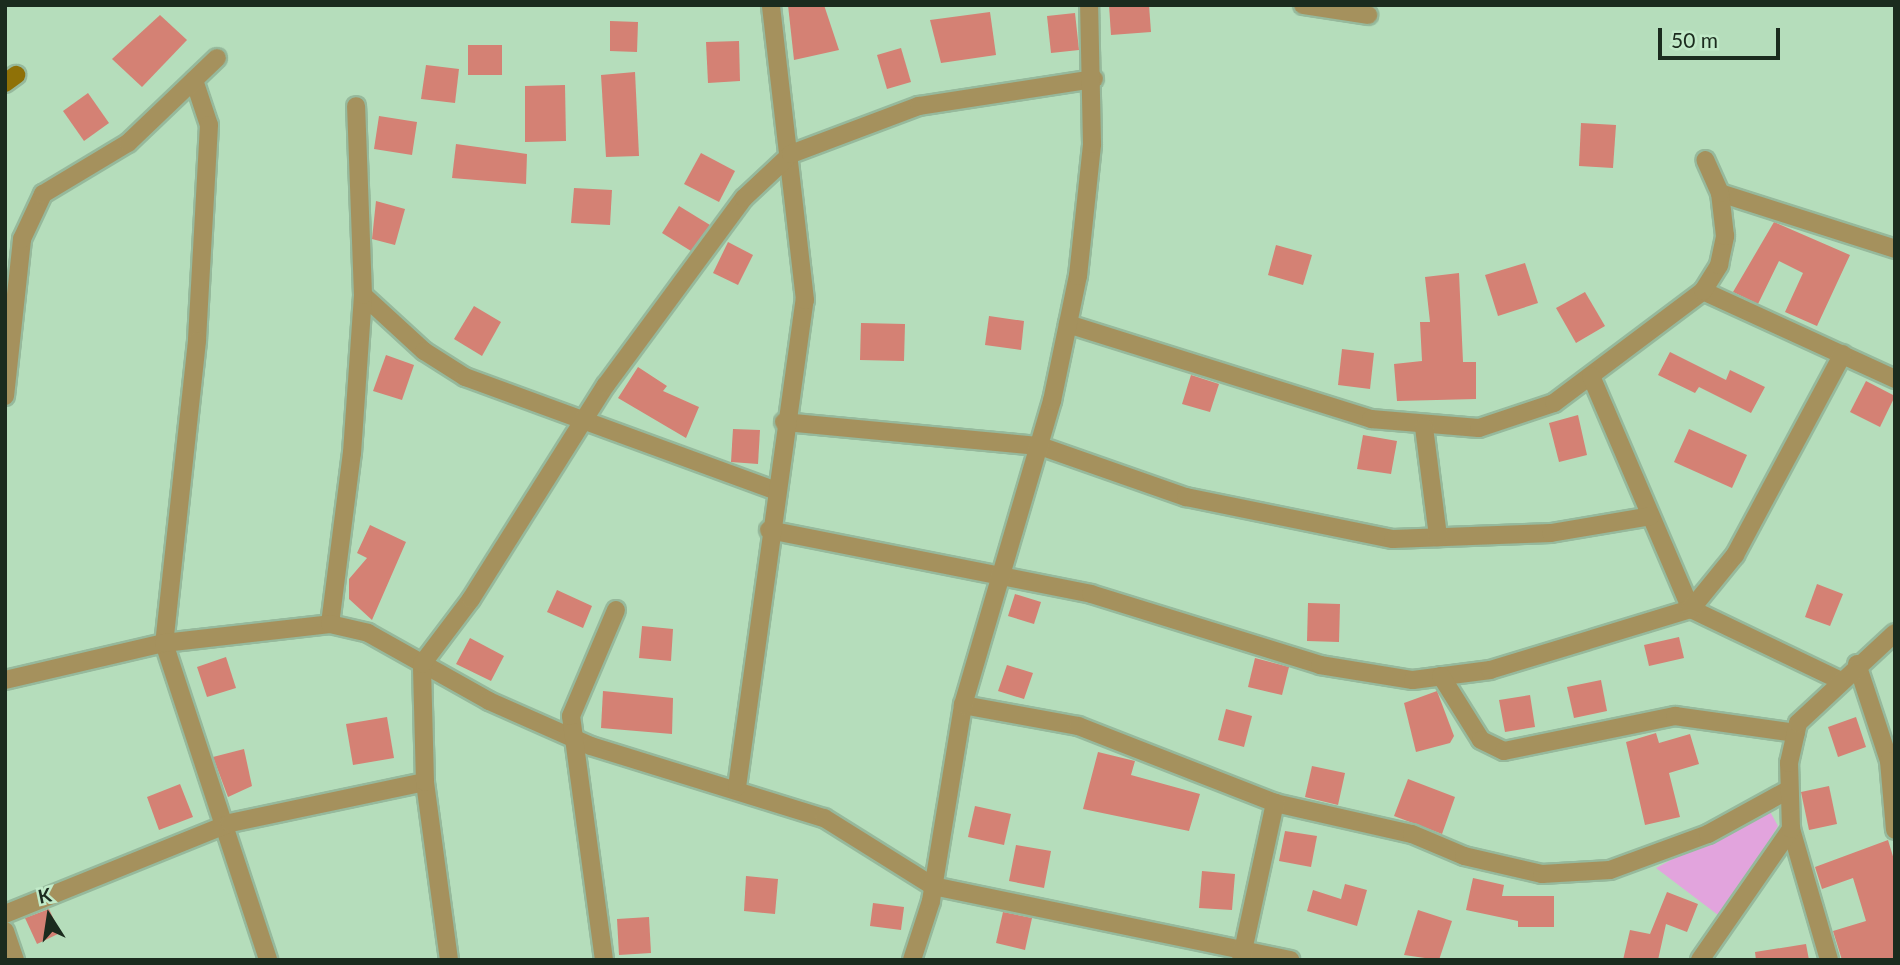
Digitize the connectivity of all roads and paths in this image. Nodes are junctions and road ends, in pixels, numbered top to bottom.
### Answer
1 (771, 5) edge
2 (1089, 5) edge
3 (1303, 5) edge
4 (1368, 15) dead end
5 (217, 58) dead end
6 (1094, 79) junction
7 (194, 80) junction
8 (356, 106) dead end
9 (791, 154) junction
10 (1705, 160) dead end
11 (1720, 193) junction
12 (1895, 249) edge
13 (1703, 291) junction
14 (363, 295) junction
15 (1068, 324) junction
16 (1843, 354) junction
17 (1591, 376) junction
18 (1895, 379) edge
19 (5, 396) edge
20 (784, 422) junction
21 (582, 423) junction
22 (1424, 427) junction
23 (1040, 446) junction
24 (774, 490) junction
25 (1651, 516) junction
26 (769, 530) junction
27 (1438, 537) junction
28 (1003, 577) junction
29 (1691, 609) junction
30 (616, 610) dead end
31 (330, 624) junction
32 (1895, 632) edge
33 (164, 643) junction
34 (422, 664) junction
35 (1857, 664) junction
36 (1441, 676) junction
37 (5, 680) edge
38 (1839, 680) junction
39 (963, 705) junction
40 (1796, 733) junction
41 (570, 737) junction
42 (425, 782) junction
43 (737, 788) junction
44 (1788, 790) junction
45 (1275, 803) junction
46 (222, 827) junction
47 (1791, 829) junction
48 (1895, 830) edge
49 (933, 886) junction
50 (5, 914) edge
51 (5, 931) edge
52 (1241, 954) edge
53 (15, 960) edge
54 (268, 960) edge
55 (449, 960) edge
56 (604, 960) edge
57 (912, 960) edge
58 (1290, 960) edge
59 (1699, 960) edge
60 (1829, 960) edge

1 - 9 street
2 - 6 street
3 - 4 street
5 - 7 street
6 - 9 street
6 - 15 street
7 - 19 street
7 - 33 street
8 - 14 street
9 - 20 street
9 - 21 street
10 - 11 street
11 - 12 street
11 - 13 street
13 - 16 street
13 - 17 street
14 - 21 street
14 - 31 street
15 - 22 street
15 - 23 street
16 - 18 street
16 - 29 street
17 - 22 street
17 - 25 street
20 - 23 street
20 - 24 street
21 - 24 street
21 - 34 street
22 - 27 street
23 - 27 street
23 - 28 street
24 - 26 street
25 - 27 street
25 - 29 street
26 - 28 street
26 - 43 street
28 - 36 street
28 - 39 street
29 - 36 street
29 - 38 street
30 - 41 street
31 - 33 street
31 - 34 street
32 - 35 street
33 - 37 street
33 - 46 street
34 - 41 street
34 - 42 street
35 - 38 street
35 - 48 street
36 - 40 street
38 - 40 street
39 - 45 street
39 - 49 street
40 - 44 street
41 - 43 street
41 - 56 street
42 - 46 street
42 - 55 street
43 - 49 street
44 - 45 street
44 - 47 street
45 - 52 street
46 - 50 street
46 - 54 street
47 - 59 street
47 - 60 street
49 - 52 street
49 - 57 street
51 - 53 street
52 - 58 street

